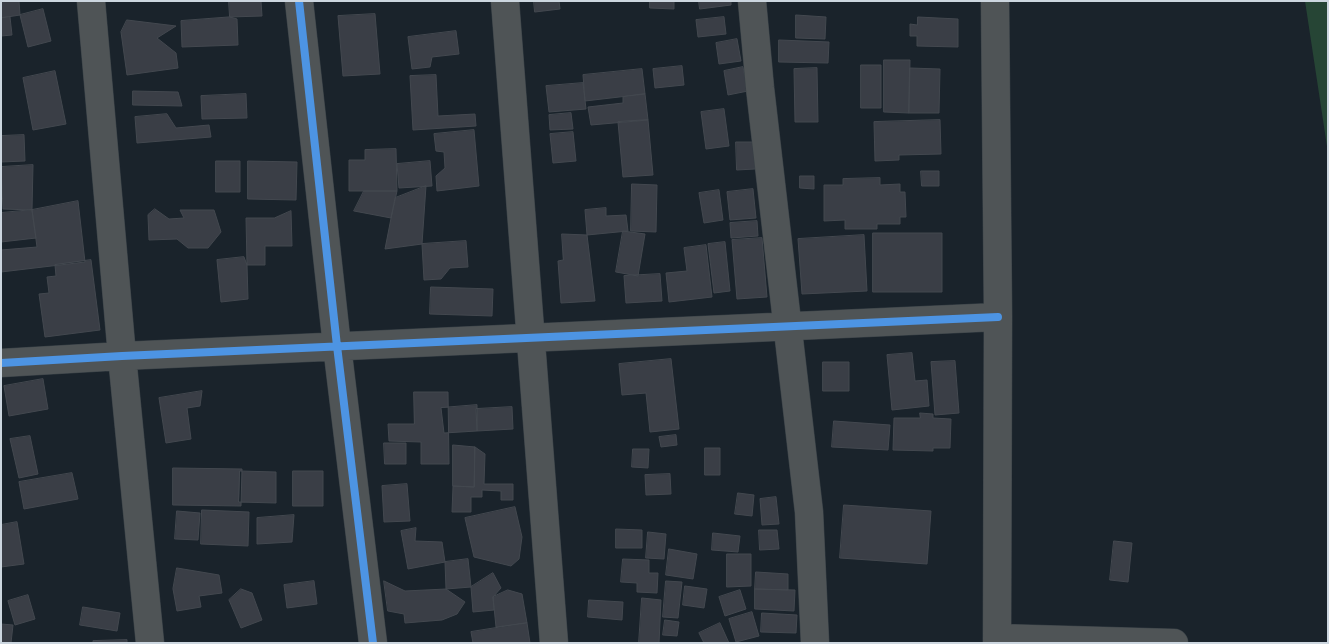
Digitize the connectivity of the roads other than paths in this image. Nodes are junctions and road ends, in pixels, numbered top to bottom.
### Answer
1 (91, 1) edge
2 (299, 1) edge
3 (505, 1) edge
4 (752, 1) edge
5 (995, 1) edge
6 (998, 318) junction
7 (788, 327) junction
8 (531, 338) junction
9 (337, 346) junction
10 (122, 356) junction
11 (1, 363) edge
12 (997, 641) edge
13 (150, 643) edge
14 (373, 643) edge
15 (554, 643) edge
16 (815, 643) edge
17 (1174, 643) edge

1 - 10 street
2 - 9 street
3 - 8 street
4 - 7 street
5 - 6 street
6 - 7 street
6 - 12 street
7 - 8 street
7 - 16 street
8 - 9 street
8 - 15 street
9 - 10 street
9 - 14 street
10 - 11 street
10 - 13 street
12 - 17 street

